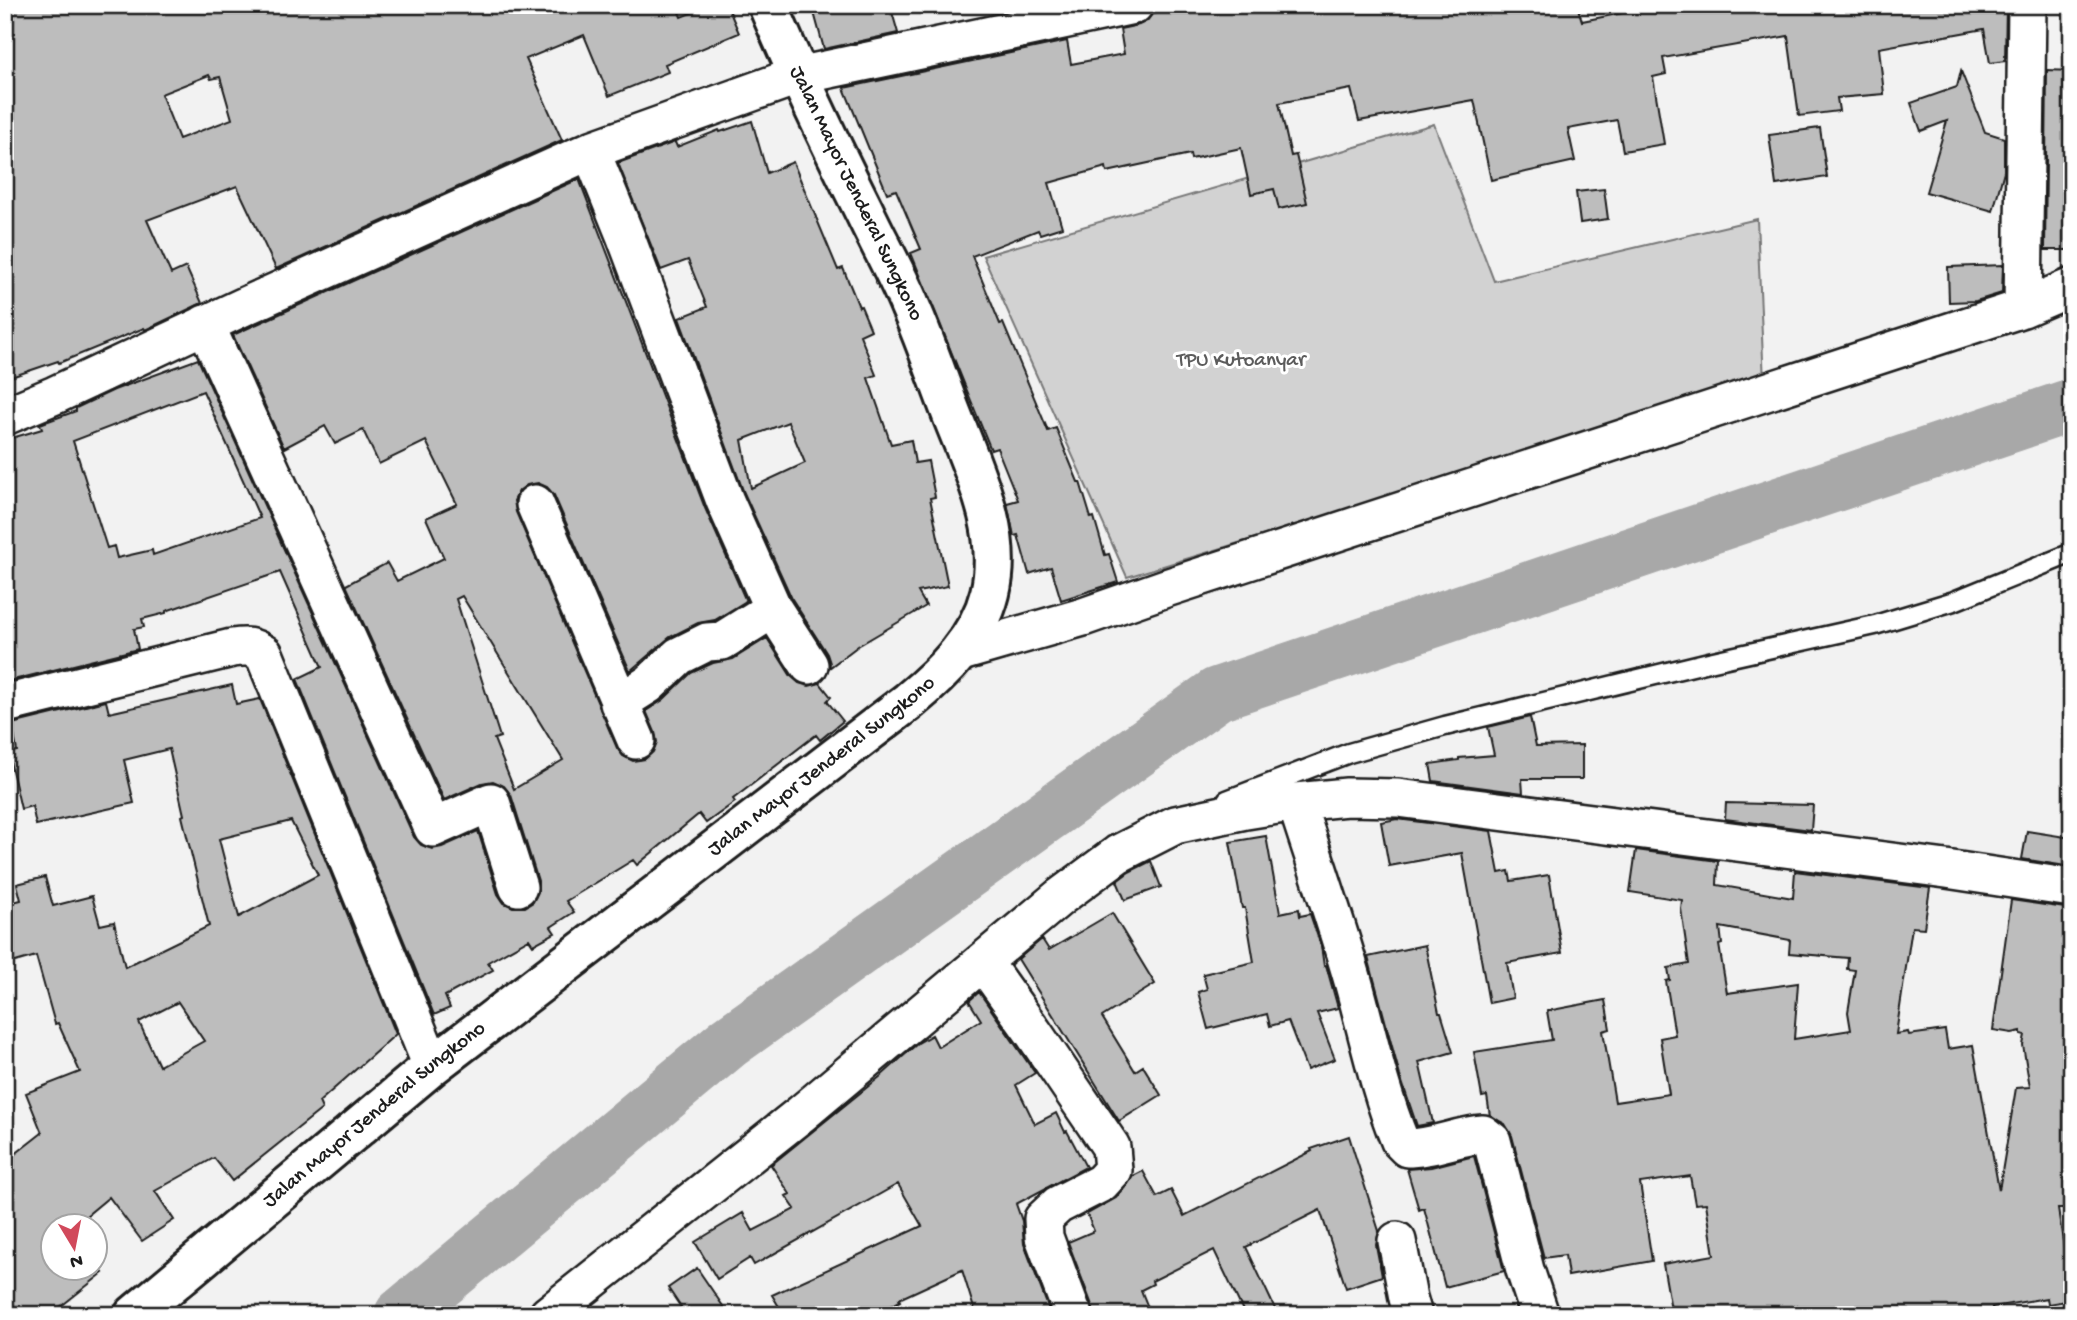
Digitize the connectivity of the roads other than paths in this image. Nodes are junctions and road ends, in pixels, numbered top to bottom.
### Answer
1 (768, 5) edge
2 (1135, 5) edge
3 (2027, 5) edge
4 (797, 76) junction
5 (590, 151) junction
6 (2072, 287) edge
7 (2023, 308) junction
8 (205, 324) junction
9 (5, 416) edge
10 (535, 504) dead end
11 (2072, 553) edge
12 (773, 609) junction
13 (961, 652) junction
14 (808, 665) dead end
15 (619, 703) junction
16 (5, 704) edge
17 (636, 740) dead end
18 (1296, 802) junction
19 (1175, 825) junction
20 (518, 887) dead end
21 (2072, 888) edge
22 (982, 962) junction
23 (432, 1066) junction
24 (1397, 1241) dead end
25 (134, 1315) edge
26 (548, 1315) edge
27 (1073, 1315) edge
28 (1413, 1315) edge
29 (1540, 1315) edge

1 - 4 main road, Jalan Mayor Jenderal Sungkono
2 - 4 street
3 - 7 street
4 - 5 street
4 - 13 main road, Jalan Mayor Jenderal Sungkono
5 - 8 street
5 - 12 street
6 - 7 street
7 - 13 street
8 - 9 street
8 - 20 street
10 - 15 street
11 - 19 lane
12 - 14 street
12 - 15 street
13 - 23 main road, Jalan Mayor Jenderal Sungkono
15 - 17 street
16 - 23 street
18 - 19 street
18 - 21 street
18 - 29 street
19 - 22 street
22 - 26 street
22 - 27 street
23 - 25 main road, Jalan Mayor Jenderal Sungkono
24 - 28 street

